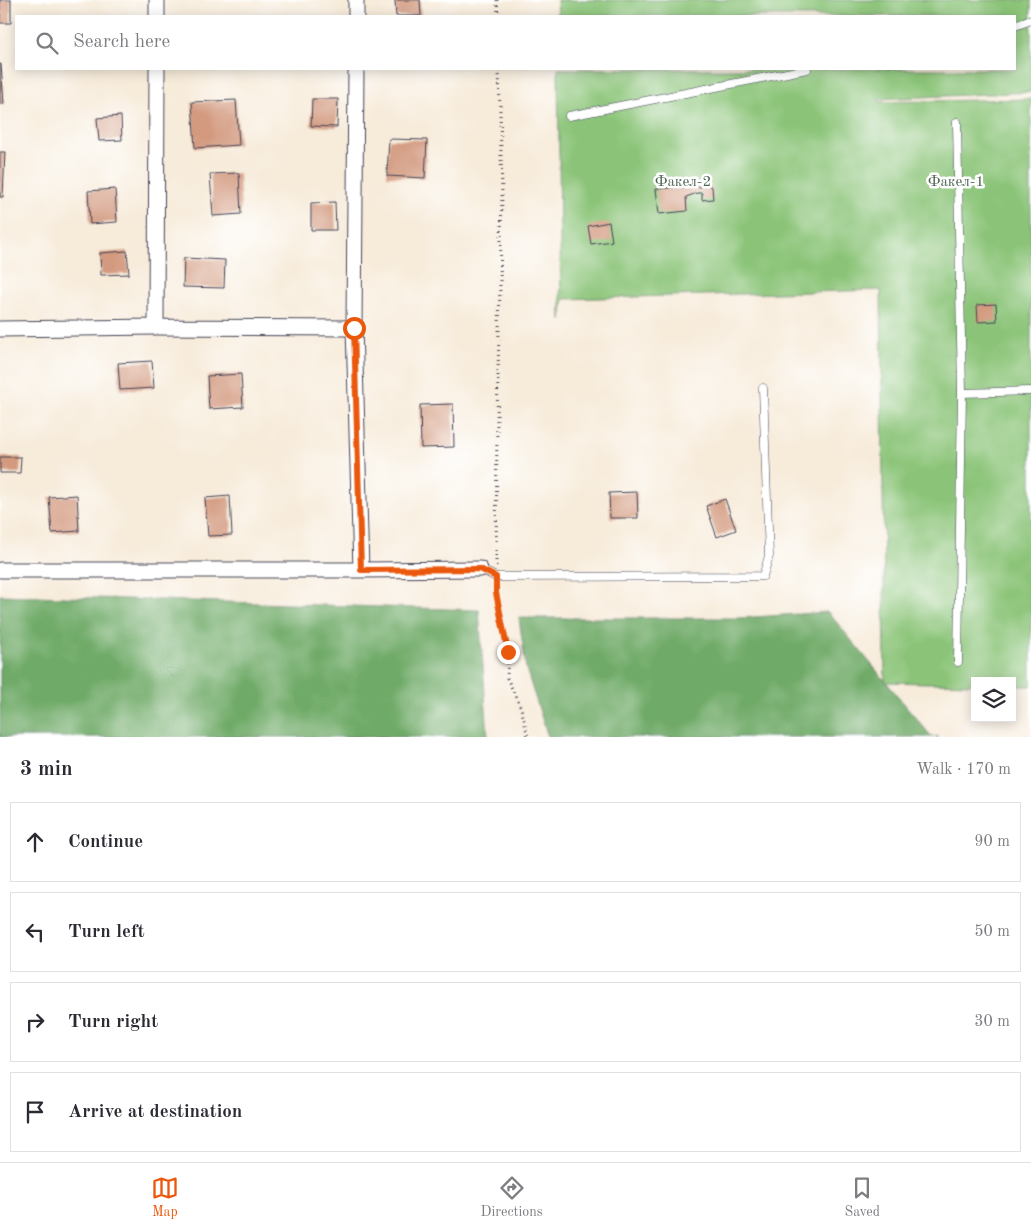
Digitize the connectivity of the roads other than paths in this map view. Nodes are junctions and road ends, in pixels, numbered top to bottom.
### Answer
1 (157, 0) edge
2 (356, 0) edge
3 (157, 15) edge
4 (356, 15) edge
5 (1031, 20) edge
6 (1016, 26) edge
7 (157, 70) edge
8 (356, 70) edge
9 (802, 70) edge
10 (569, 116) dead end
11 (957, 122) dead end
12 (156, 327) junction
13 (354, 328) junction
14 (0, 329) edge
15 (763, 388) dead end
16 (1031, 391) edge
17 (962, 393) junction
18 (480, 569) joint
19 (0, 570) edge
20 (361, 570) junction
21 (958, 662) dead end

1 - 3 street
2 - 4 street
5 - 6 lane
7 - 12 street
8 - 13 street
9 - 10 lane
11 - 17 lane
12 - 13 street
12 - 14 street
13 - 20 street
15 - 18 lane
16 - 17 lane
17 - 21 lane
18 - 20 street
19 - 20 street

